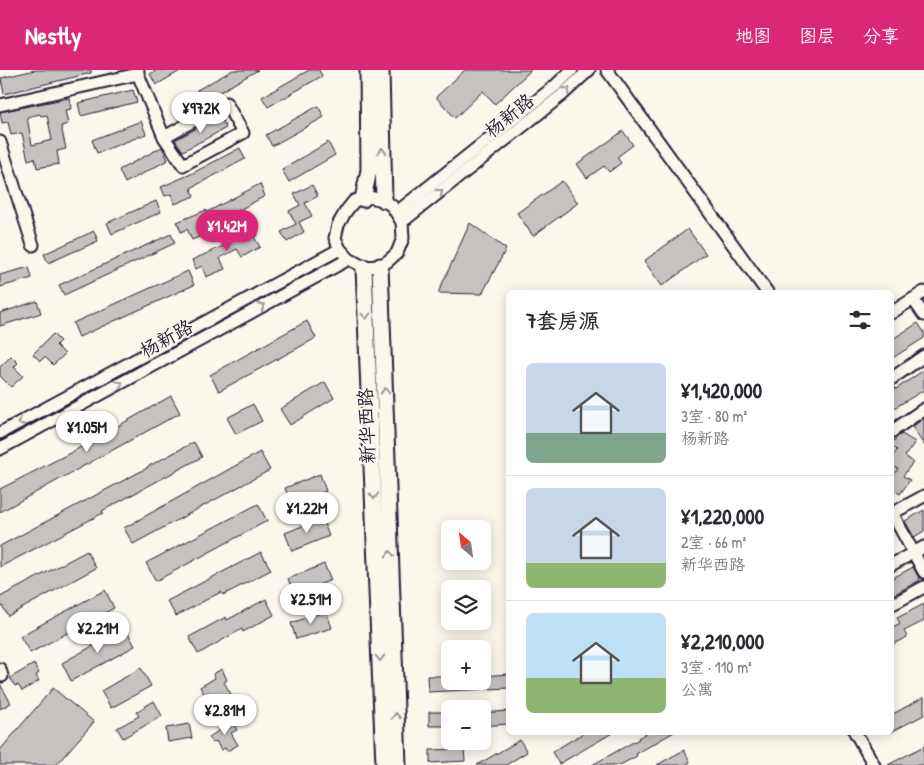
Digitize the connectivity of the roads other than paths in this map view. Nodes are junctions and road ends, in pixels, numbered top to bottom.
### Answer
1 (368, 70) edge
2 (381, 70) edge
3 (572, 70) edge
4 (589, 70) edge
5 (607, 70) edge
6 (138, 72) edge
7 (0, 106) edge
8 (164, 137) junction
9 (0, 142) edge
10 (363, 199) junction
11 (384, 200) junction
12 (400, 217) junction
13 (32, 245) dead end
14 (340, 249) junction
15 (349, 259) junction
16 (380, 266) junction
17 (364, 267) junction
18 (767, 290) edge
19 (924, 292) edge
20 (913, 299) junction
21 (894, 311) edge
22 (924, 315) edge
23 (924, 356) edge
24 (894, 377) edge
25 (924, 409) edge
26 (894, 430) edge
27 (0, 433) edge
28 (0, 449) edge
29 (924, 496) edge
30 (894, 513) edge
31 (894, 518) edge
32 (924, 547) edge
33 (914, 553) junction
34 (894, 564) edge
35 (924, 572) edge
36 (924, 587) edge
37 (894, 603) edge
38 (857, 735) edge
39 (384, 765) edge
40 (398, 765) edge
41 (874, 765) edge

1 - 10 main road
11 -> 2 main road
3 - 12 street, 杨新路
12 -> 4 street, 杨新路
5 - 18 street
6 - 7 street
6 - 8 street
8 - 8 street
9 - 13 street
10 - 11 street
10 - 14 street
11 - 12 street
12 - 16 street
14 - 15 street
14 -> 27 street, 杨新路
15 - 17 street
28 -> 15 street, 杨新路
16 - 17 street
40 -> 16 main road, 新华西路
17 -> 39 main road, 新华西路
19 - 20 street
20 - 21 street
20 - 22 street
23 - 24 street
25 - 26 street
29 - 30 street
31 - 33 street
32 - 33 street
33 - 34 street
33 - 35 street
36 - 37 street
38 - 41 street

